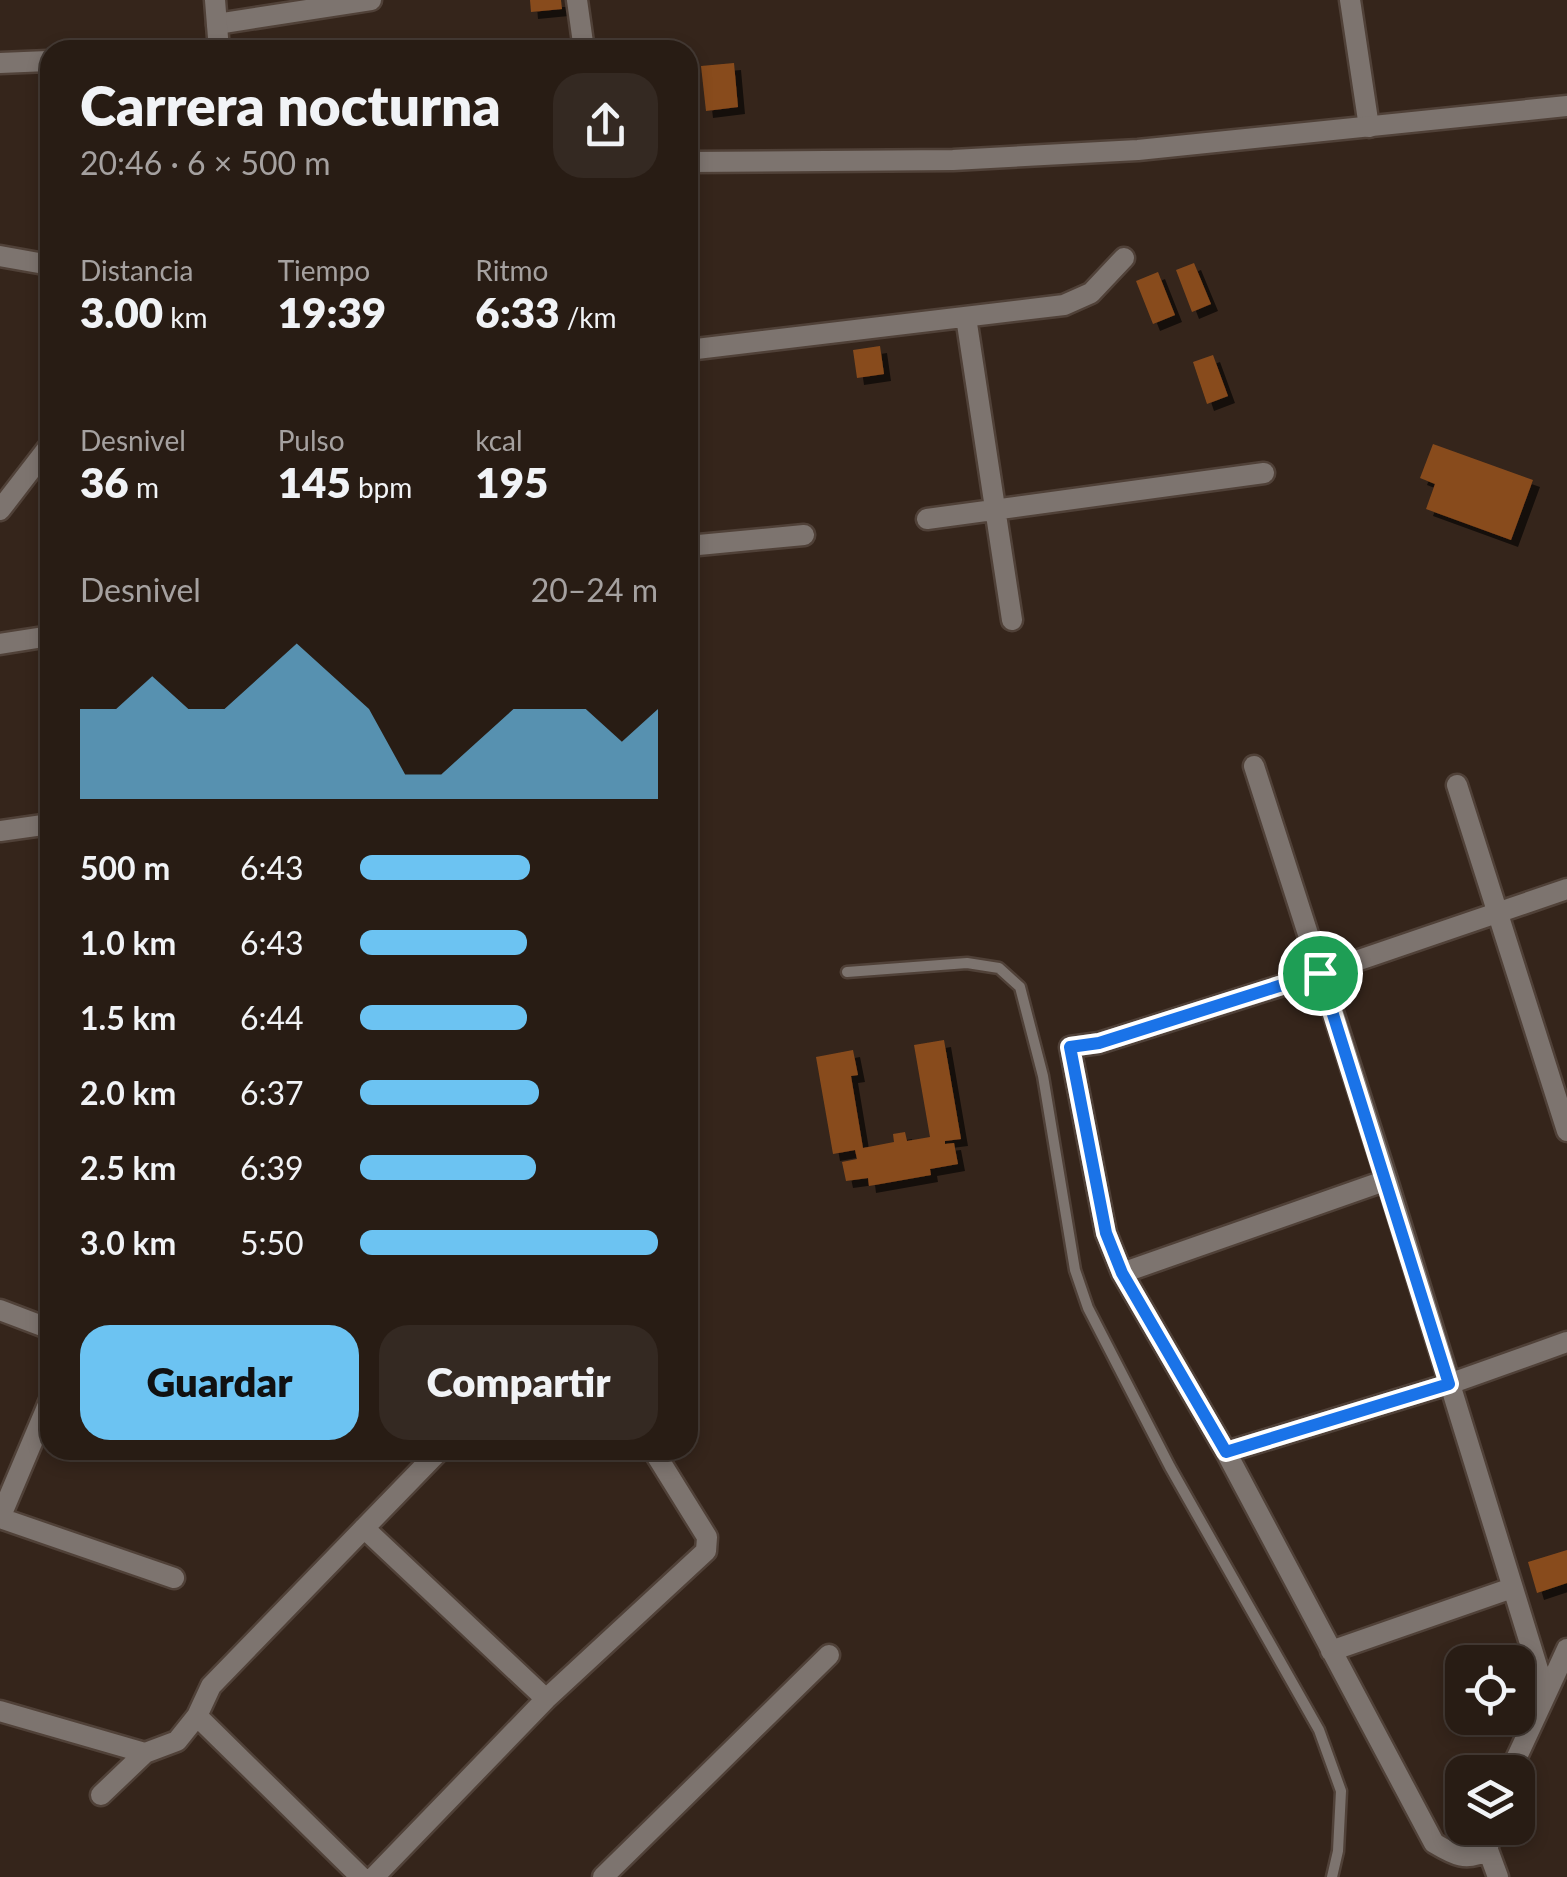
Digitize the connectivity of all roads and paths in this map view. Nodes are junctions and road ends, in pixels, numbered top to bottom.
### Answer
1 (214, 0) edge
2 (371, 0) edge
3 (577, 0) edge
4 (1350, 0) edge
5 (217, 24) junction
6 (218, 40) edge
7 (583, 40) edge
8 (40, 61) edge
9 (0, 63) edge
10 (1567, 106) edge
11 (1369, 126) junction
12 (698, 162) edge
13 (0, 256) edge
14 (1124, 258) dead end
15 (40, 262) edge
16 (966, 317) junction
17 (698, 349) edge
18 (40, 459) edge
19 (1264, 473) dead end
20 (0, 510) edge
21 (926, 520) dead end
22 (804, 535) dead end
23 (698, 545) edge
24 (1012, 620) dead end
25 (40, 638) edge
26 (0, 644) edge
27 (1254, 766) dead end
28 (1458, 785) dead end
29 (40, 825) edge
30 (0, 831) edge
31 (1567, 889) edge
32 (1497, 913) junction
33 (847, 972) dead end
34 (1320, 973) junction
35 (1567, 1130) edge
36 (1387, 1180) junction
37 (1122, 1273) junction
38 (0, 1310) edge
39 (40, 1324) edge
40 (1567, 1342) edge
41 (1449, 1384) junction
42 (40, 1424) edge
43 (1226, 1452) junction
44 (430, 1460) edge
45 (659, 1460) edge
46 (0, 1518) edge
47 (364, 1528) junction
48 (174, 1578) dead end
49 (1512, 1588) junction
50 (1567, 1649) edge
51 (1331, 1651) junction
52 (829, 1655) dead end
53 (1544, 1692) junction
54 (546, 1699) junction
55 (0, 1710) edge
56 (197, 1716) junction
57 (146, 1753) junction
58 (1517, 1755) edge
59 (101, 1795) dead end
60 (1488, 1845) edge
61 (1488, 1850) junction
62 (361, 1877) edge
63 (374, 1877) edge
64 (604, 1877) edge
65 (1332, 1877) edge
66 (1498, 1877) edge

1 - 5 street
2 - 5 street
3 - 7 street
4 - 11 street
5 - 6 street
8 - 9 street
10 - 11 street
11 - 12 street
13 - 15 street
14 - 16 street
16 - 17 street
16 - 24 street
18 - 20 street
19 - 21 street
22 - 23 street
25 - 26 street
27 - 34 street
28 - 32 street
29 - 30 street
31 - 32 street
32 - 34 street
32 - 35 street
33 - 65 lane
34 - 36 street
34 - 37 street
36 - 37 street
36 - 41 street
37 - 43 street
38 - 39 street
40 - 41 street
41 - 43 street
41 - 49 street
42 - 46 street
43 - 51 street
44 - 47 street
45 - 54 street
46 - 48 street
47 - 54 street
47 - 56 street
49 - 51 street
49 - 53 street
50 - 53 street
51 - 61 street
52 - 64 street
53 - 58 street
54 - 63 street
55 - 57 street
56 - 57 street
56 - 62 street
57 - 59 street
60 - 61 street
61 - 66 street

